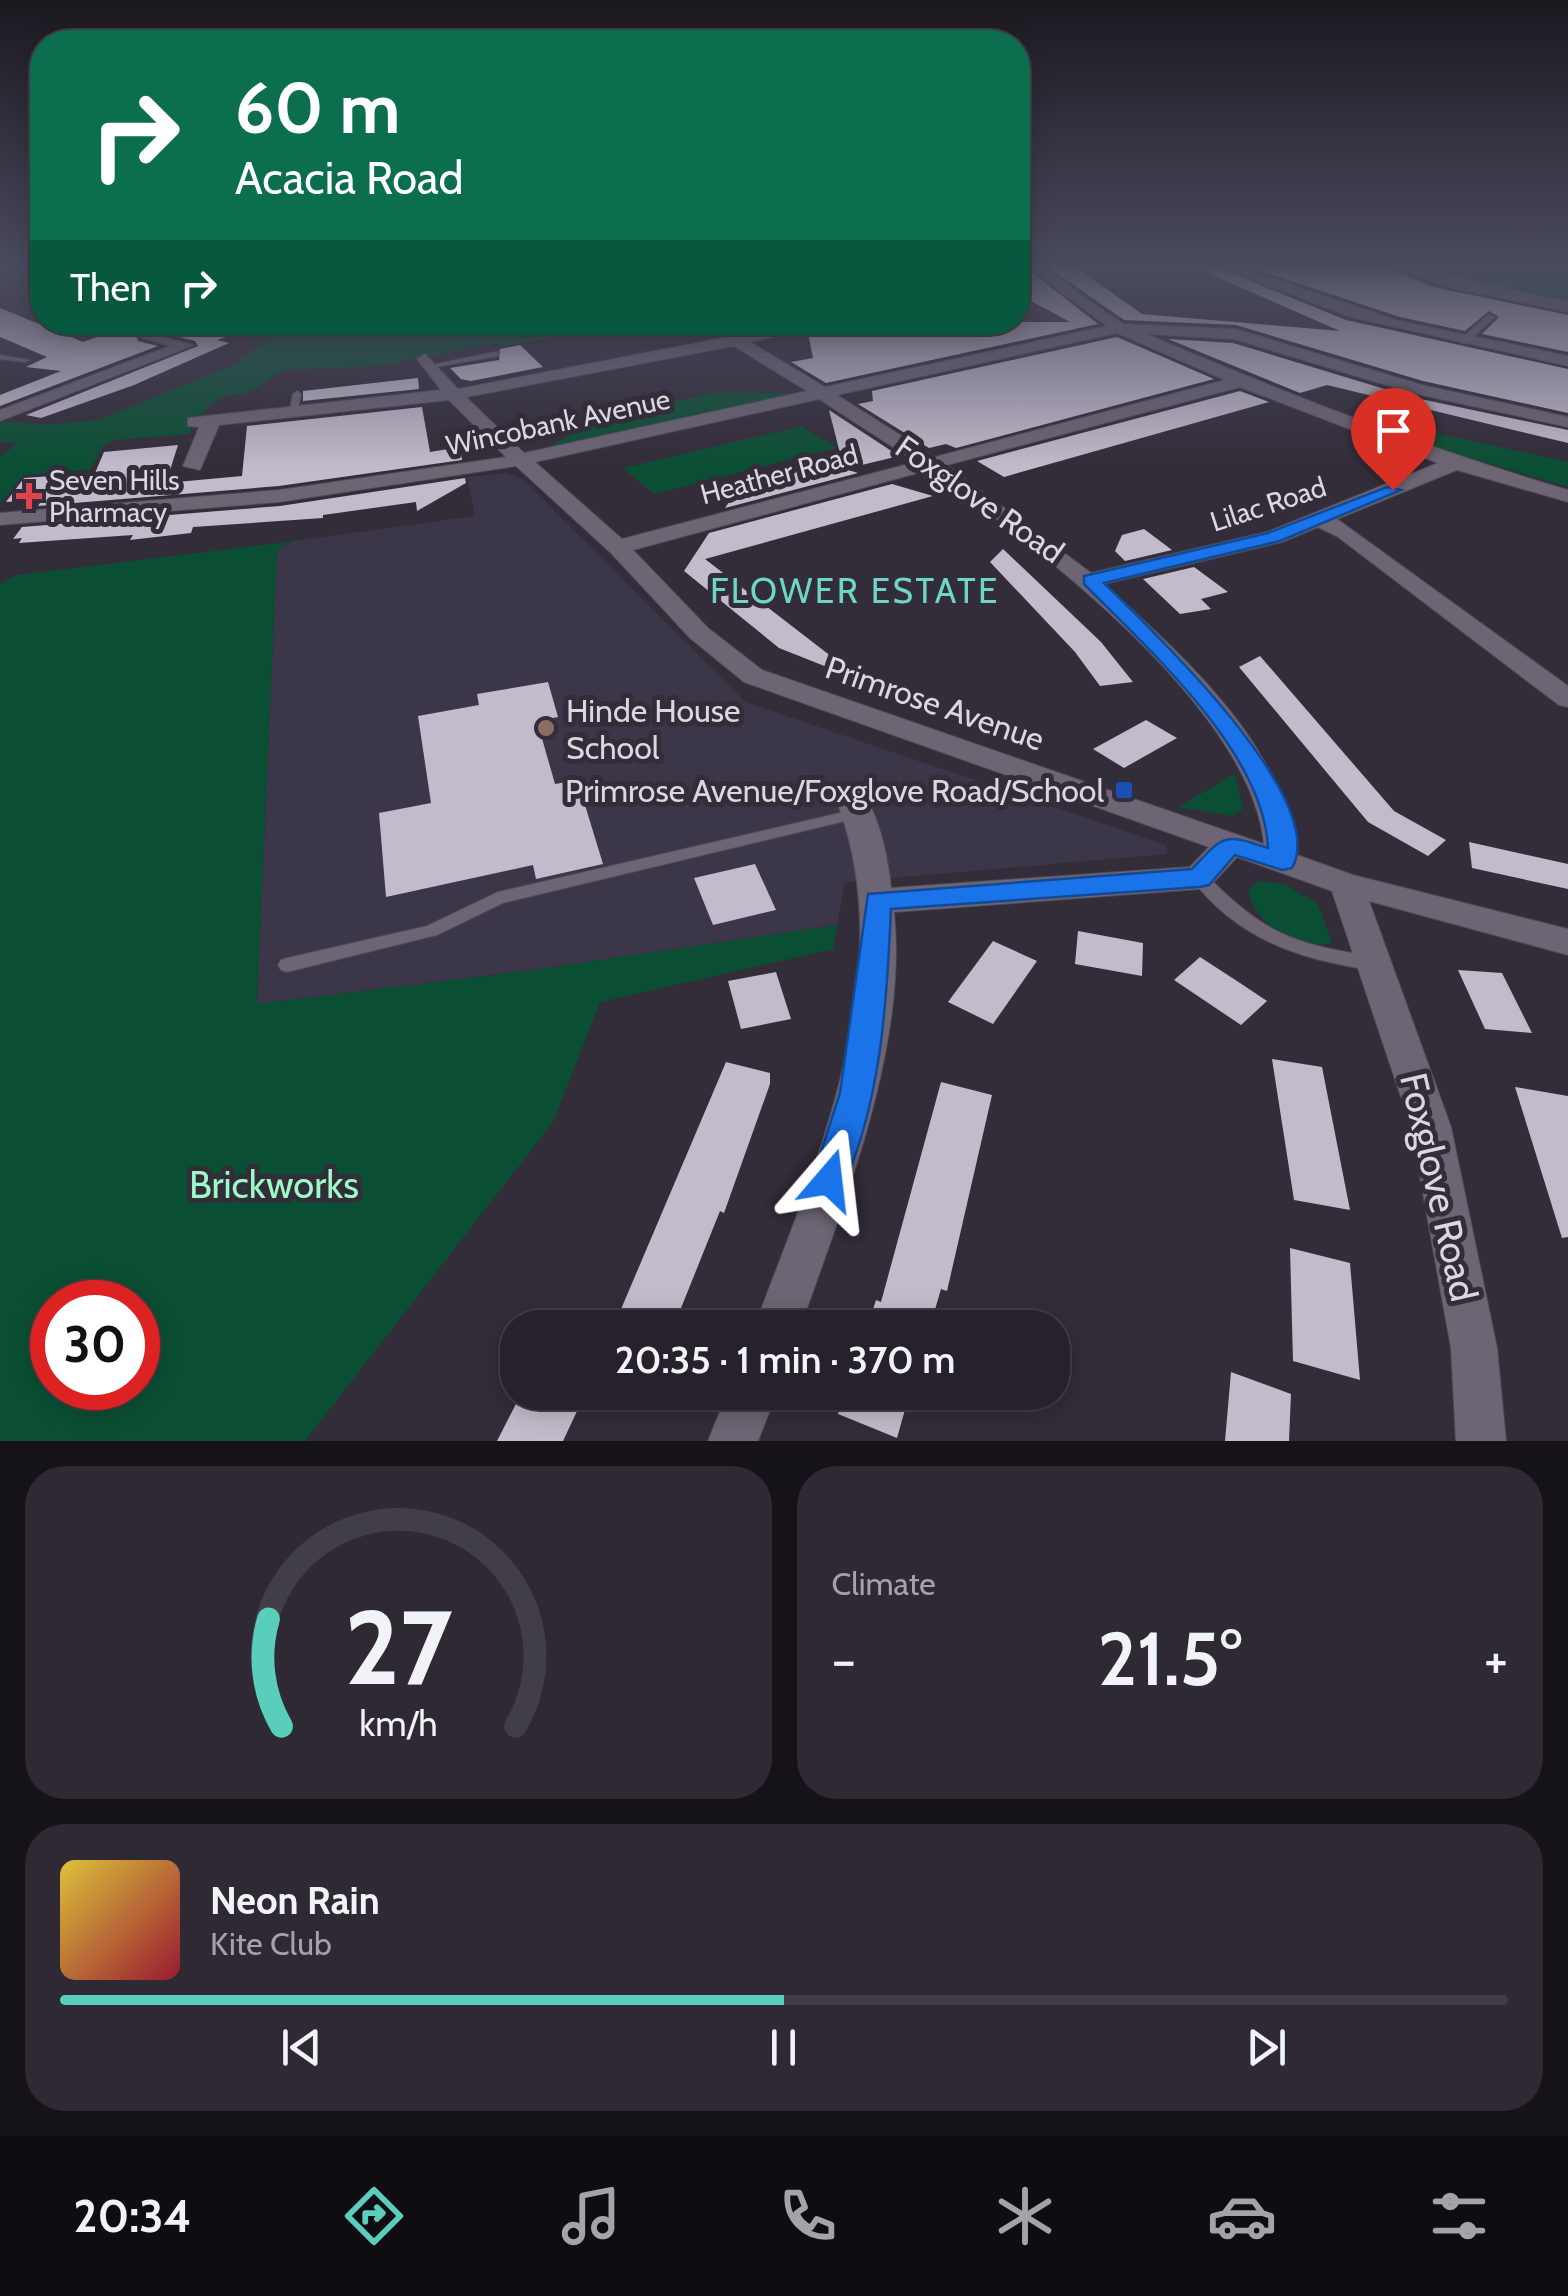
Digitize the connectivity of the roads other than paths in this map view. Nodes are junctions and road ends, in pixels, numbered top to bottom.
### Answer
1 (1092, 334) edge
2 (1134, 334) edge
3 (1237, 334) edge
4 (1437, 334) edge
5 (1471, 334) edge
6 (148, 335) edge
7 (779, 335) edge
8 (737, 341) junction
9 (1464, 341) junction
10 (495, 354) dead end
11 (0, 358) edge
12 (25, 360) dead end
13 (1568, 361) edge
14 (427, 362) joint
15 (606, 366) junction
16 (624, 380) dead end
17 (1245, 380) junction
18 (297, 394) dead end
19 (457, 394) junction
20 (825, 395) junction
21 (293, 413) junction
22 (0, 416) edge
23 (1568, 422) edge
24 (522, 460) junction
25 (931, 462) junction
26 (1456, 463) junction
27 (193, 466) dead end
28 (1568, 496) edge
29 (0, 520) edge
30 (1322, 520) junction
31 (618, 547) junction
32 (1091, 580) junction
33 (1568, 699) edge
34 (853, 803) joint
35 (1230, 844) junction
36 (1282, 862) junction
37 (1199, 878) junction
38 (1346, 884) junction
39 (878, 901) junction
40 (1568, 942) edge
41 (1372, 964) junction
42 (287, 965) dead end
43 (783, 1310) edge
44 (746, 1410) edge
45 (733, 1441) edge
46 (1480, 1441) edge

1 - 20 street, Wincobank Avenue
2 - 17 street
3 - 23 street, Wincobank Avenue
4 - 9 street
5 - 9 lane
6 - 22 street
7 - 8 street
8 - 15 street
8 - 20 street, Foxglove Road
9 - 13 street
10 - 14 lane
11 - 12 lane
14 - 19 street, Primrose Avenue
15 - 16 street
15 - 19 street
17 - 25 street, Heather Road
17 - 26 street
18 - 21 lane
19 - 21 street
19 - 24 street, Primrose Avenue
20 - 24 street, Wincobank Avenue
20 - 25 street, Foxglove Road
21 - 27 street
24 - 29 street, Wincobank Avenue
24 - 31 street, Primrose Avenue
25 - 31 street, Heather Road
25 - 32 street, Foxglove Road
26 - 28 street
26 - 30 street, Lilac Road
30 - 32 street, Lilac Road
30 - 33 street
31 - 35 street, Primrose Avenue
32 - 36 street, Foxglove Road
34 - 39 street
34 - 42 lane
35 - 36 street, Primrose Avenue
35 - 37 street
36 - 38 street, Primrose Avenue
37 - 39 street
37 - 41 lane
38 - 40 street, Primrose Avenue
38 - 41 street, Foxglove Road
39 - 43 street
41 - 46 street, Foxglove Road
44 - 45 street

